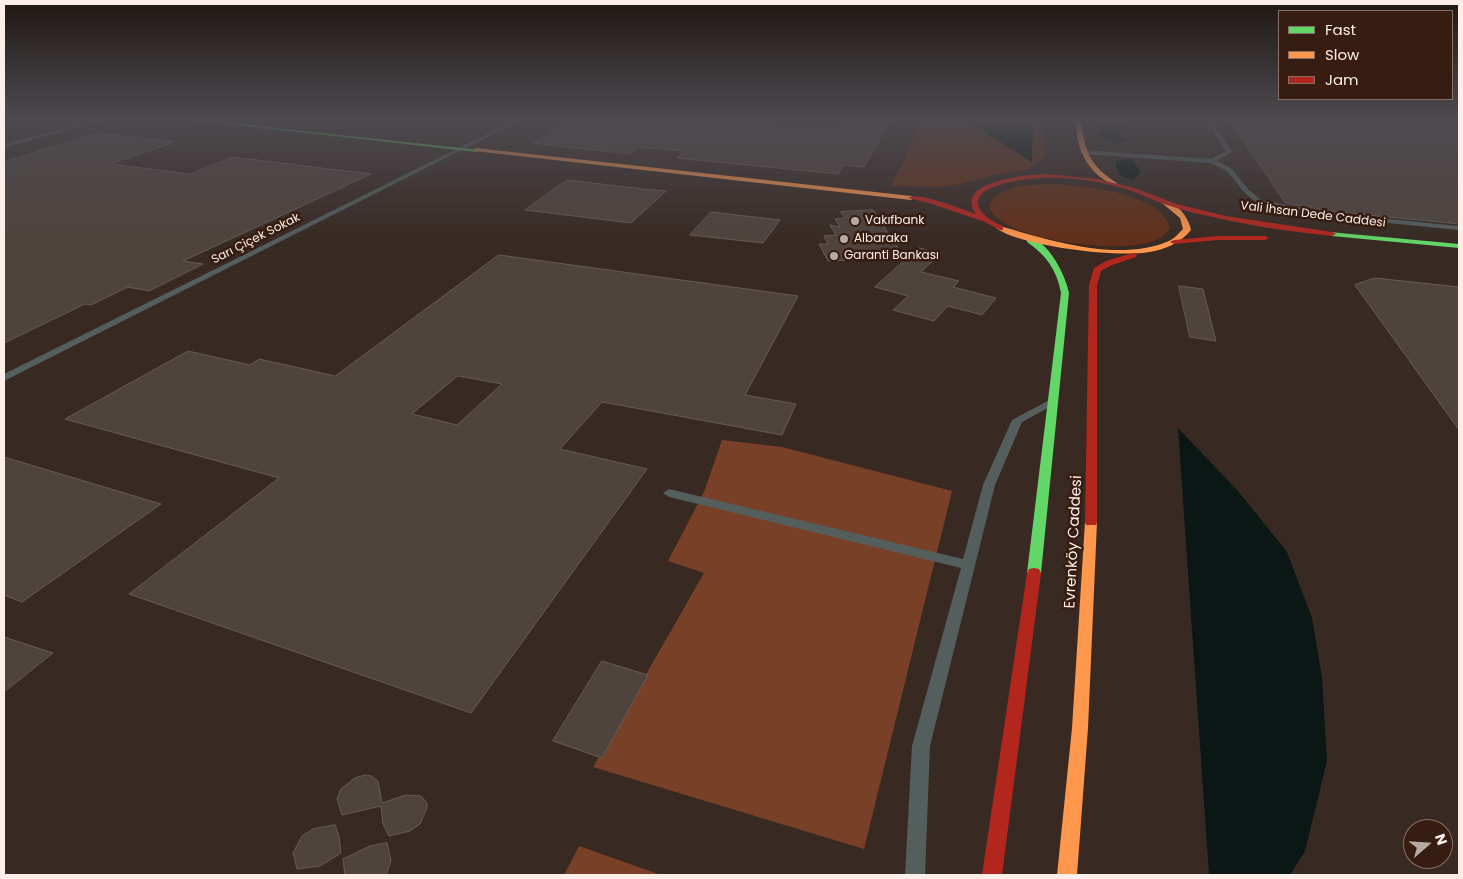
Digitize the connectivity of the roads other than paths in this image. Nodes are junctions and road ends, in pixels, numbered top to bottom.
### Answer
1 (434, 161) edge
2 (597, 161) edge
3 (624, 161) edge
4 (1085, 161) edge
5 (1212, 161) edge
6 (1054, 166) dead end
7 (1025, 178) junction
8 (1120, 186) junction
9 (988, 187) junction
10 (966, 189) dead end
11 (934, 190) dead end
12 (1164, 202) junction
13 (989, 221) junction
14 (1459, 228) edge
15 (1027, 238) junction
16 (1174, 242) junction
17 (1459, 246) edge
18 (1153, 248) junction
19 (1459, 254) edge
20 (4, 378) edge
21 (1055, 400) junction
22 (669, 493) dead end
23 (968, 565) junction
24 (915, 875) edge
25 (992, 875) edge
26 (1067, 875) edge

1 - 20 lane, Sarı Çiçek Sokak
2 - 13 street
3 - 11 street
4 - 8 street
5 - 14 lane
6 - 7 street
7 - 8 street
7 - 9 street
8 - 12 street
9 - 10 street
9 - 13 street
12 - 16 street
12 - 17 street, Vali İhsan Dede Caddesi
13 - 15 street
15 - 18 street
15 - 21 street, Evrenköy Caddesi
16 - 18 street, Vali İhsan Dede Caddesi
16 - 19 street, Vali İhsan Dede Caddesi
18 - 26 street, Evrenköy Caddesi
21 - 23 lane
21 - 25 street, Evrenköy Caddesi
22 - 23 lane
23 - 24 lane

